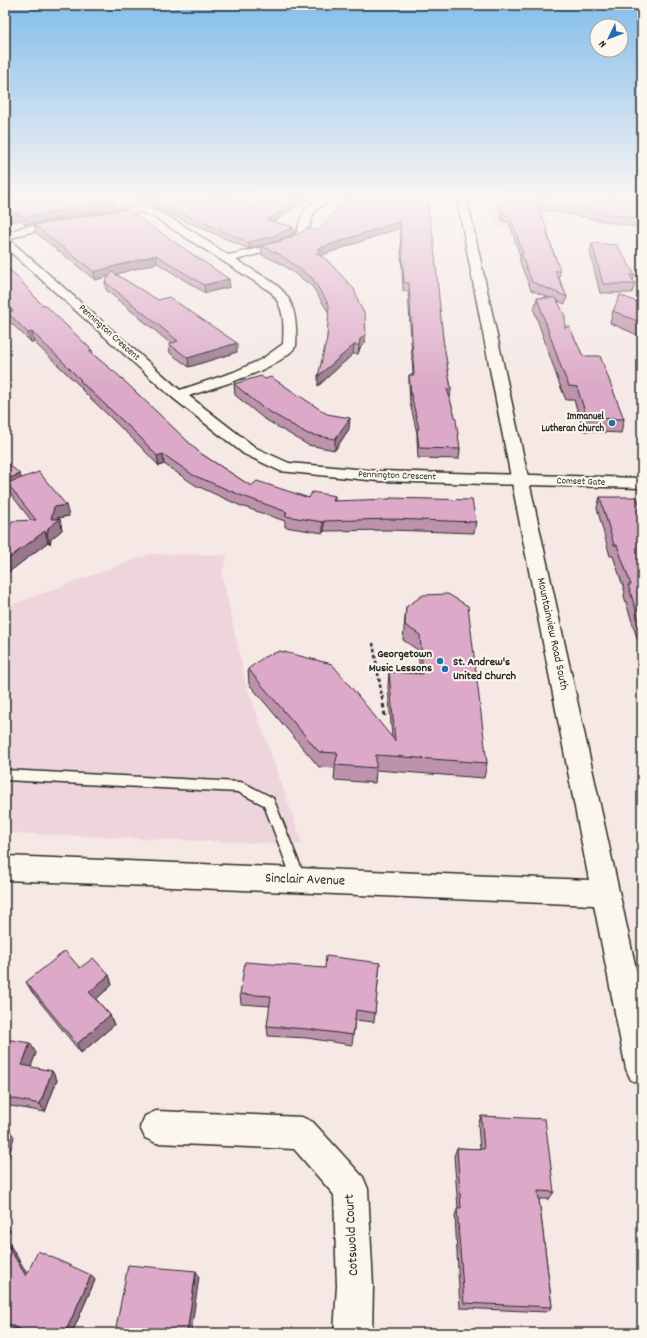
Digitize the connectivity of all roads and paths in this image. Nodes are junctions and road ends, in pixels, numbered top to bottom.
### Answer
1 (28, 261) edge
2 (233, 261) edge
3 (475, 261) edge
4 (178, 395) junction
5 (520, 480) junction
6 (642, 483) edge
7 (373, 642) dead end
8 (384, 716) dead end
9 (5, 775) edge
10 (5, 868) edge
11 (299, 880) junction
12 (606, 893) junction
13 (642, 1069) edge
14 (156, 1127) dead end
15 (353, 1333) edge

1 - 4 street, Pennington Crescent
2 - 4 street
3 - 5 main road, Mountainview Road South
4 - 5 street, Pennington Crescent
5 - 6 street, Comset Gate
5 - 12 main road, Mountainview Road South
7 - 8 path
9 - 11 lane
10 - 11 main road, Sinclair Avenue
11 - 12 main road, Sinclair Avenue
12 - 13 main road, Mountainview Road South
14 - 15 street, Cotswold Court

